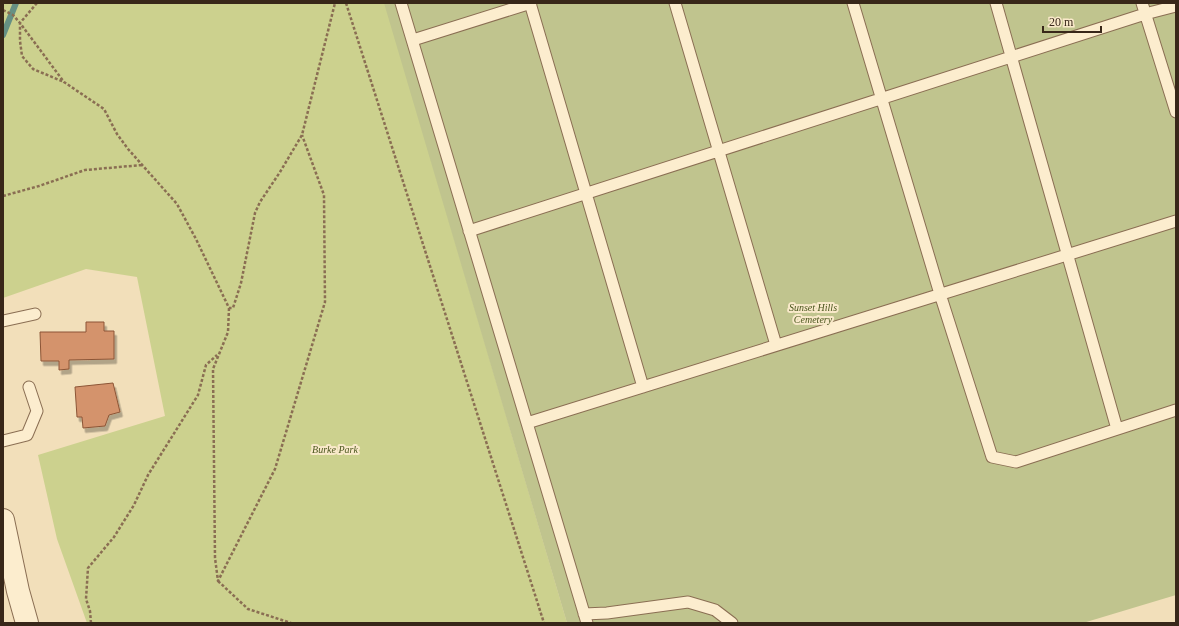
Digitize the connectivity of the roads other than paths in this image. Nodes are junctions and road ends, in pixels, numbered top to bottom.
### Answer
1 (402, 3) edge
2 (530, 3) edge
3 (675, 3) edge
4 (853, 3) edge
5 (996, 3) edge
6 (1142, 3) edge
7 (1176, 6) edge
8 (1145, 14) junction
9 (413, 40) junction
10 (1011, 57) junction
11 (882, 99) junction
12 (1176, 112) edge
13 (719, 151) junction
14 (586, 194) junction
15 (1176, 220) edge
16 (469, 231) junction
17 (1068, 254) junction
18 (940, 294) junction
19 (34, 314) dead end
20 (3, 321) edge
21 (776, 345) junction
22 (29, 387) dead end
23 (643, 387) junction
24 (1176, 410) edge
25 (527, 423) junction
26 (1118, 429) junction
27 (3, 441) edge
28 (3, 520) edge
29 (585, 618) edge
30 (27, 623) edge
31 (732, 623) edge

1 - 9 lane
2 - 9 lane
2 - 14 lane
3 - 13 lane
4 - 11 lane
5 - 10 lane
6 - 8 lane
7 - 8 lane
8 - 10 lane
8 - 12 lane
9 - 16 lane
10 - 11 lane
10 - 17 lane
11 - 13 lane
11 - 18 lane
13 - 14 lane
13 - 21 lane
14 - 16 lane
14 - 23 lane
15 - 17 lane
16 - 25 lane
17 - 18 lane
17 - 26 lane
18 - 21 lane
18 - 26 lane
19 - 20 lane
21 - 23 lane
22 - 27 lane
23 - 25 lane
24 - 26 lane
25 - 29 lane
28 - 30 street
29 - 31 lane

